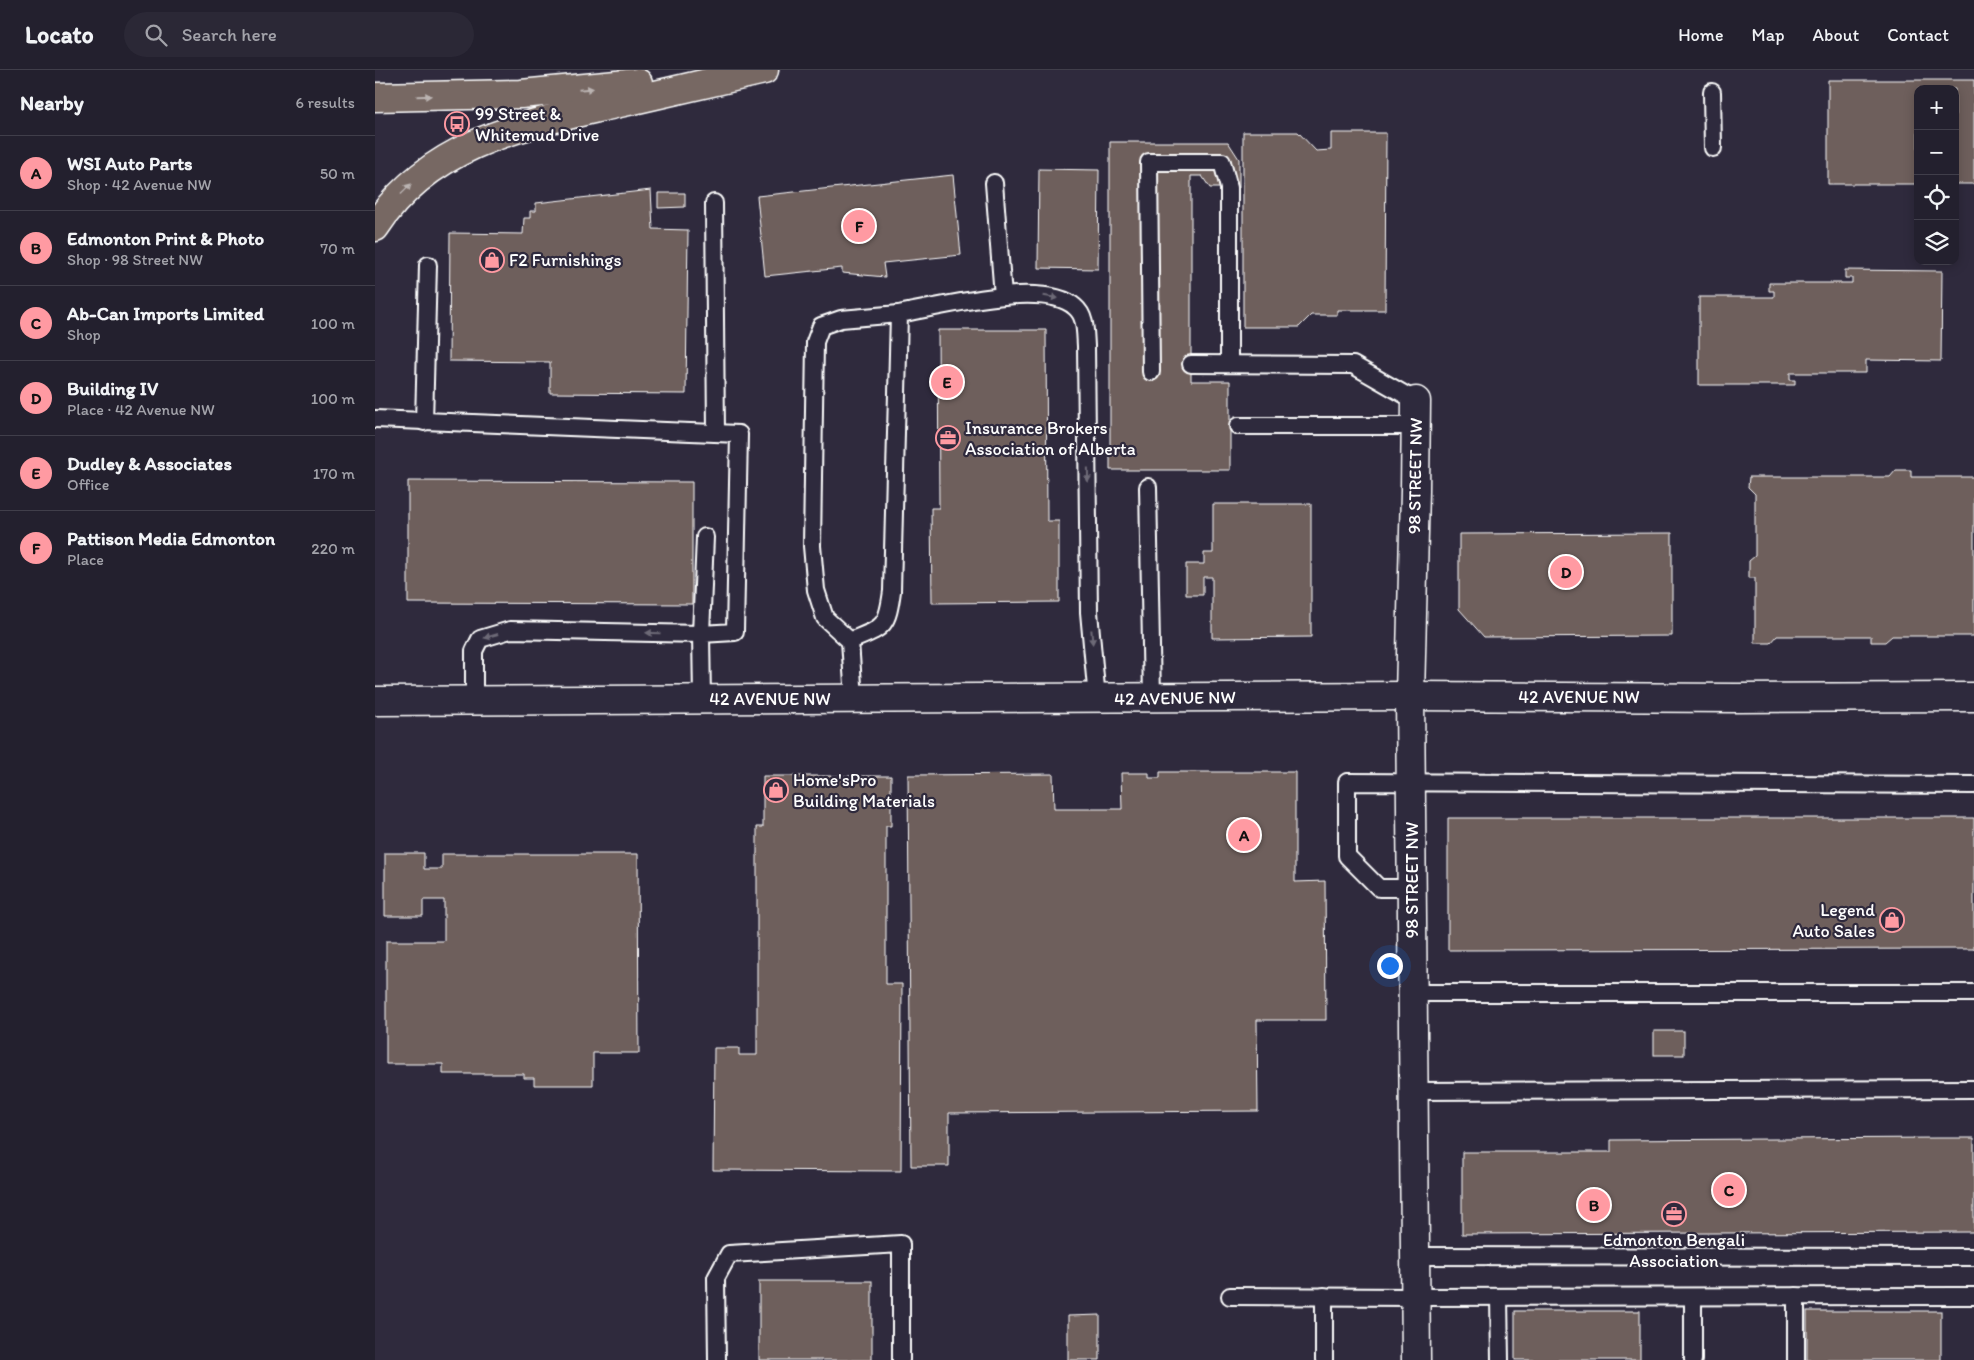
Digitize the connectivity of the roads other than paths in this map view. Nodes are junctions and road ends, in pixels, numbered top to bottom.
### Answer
1 (733, 70) edge
2 (764, 70) edge
3 (1712, 92) dead end
4 (375, 97) edge
5 (1713, 148) dead end
6 (994, 183) dead end
7 (714, 203) dead end
8 (375, 227) edge
9 (428, 265) dead end
10 (1003, 296) junction
11 (899, 314) junction
12 (1191, 364) dead end
13 (1229, 364) junction
14 (1151, 372) dead end
15 (1416, 414) junction
16 (375, 419) edge
17 (424, 422) junction
18 (1238, 426) dead end
19 (716, 433) junction
20 (1148, 487) dead end
21 (705, 537) dead end
22 (701, 634) junction
23 (850, 641) junction
24 (1410, 696) junction
25 (1974, 697) edge
26 (1152, 698) junction
27 (702, 699) junction
28 (854, 699) junction
29 (1097, 699) junction
30 (375, 701) edge
31 (474, 701) junction
32 (1411, 782) junction
33 (1974, 785) edge
34 (1412, 888) junction
35 (1413, 993) junction
36 (1974, 993) edge
37 (1974, 1089) edge
38 (1414, 1091) junction
39 (1415, 1256) junction
40 (1974, 1257) edge
41 (1230, 1296) dead end
42 (1324, 1296) junction
43 (1795, 1296) junction
44 (1974, 1296) edge
45 (1415, 1297) junction
46 (1499, 1297) junction
47 (1693, 1297) junction
48 (717, 1360) edge
49 (901, 1360) edge
50 (1324, 1360) edge
51 (1415, 1360) edge
52 (1500, 1360) edge
53 (1693, 1360) edge
54 (1795, 1360) edge

4 -> 1 highway
8 -> 2 highway
3 - 5 lane
6 - 10 lane
7 - 19 lane
9 - 17 lane
10 - 11 lane
10 -> 29 lane
11 - 23 lane
11 - 23 lane
12 - 13 lane
13 - 14 lane
13 - 15 lane
15 - 18 lane
15 - 24 street, 98 STREET NW
16 - 17 lane
17 - 19 lane
19 - 22 lane
20 - 26 lane
21 - 22 lane
22 - 27 lane
22 -> 31 lane
23 - 28 lane
24 - 25 street, 42 AVENUE NW
24 - 26 street, 42 AVENUE NW
24 - 32 street, 98 STREET NW
26 - 29 street, 42 AVENUE NW
27 - 28 street, 42 AVENUE NW
27 - 31 street, 42 AVENUE NW
28 - 29 street, 42 AVENUE NW
30 - 31 street, 42 AVENUE NW
32 - 33 lane
32 - 34 street, 98 STREET NW
32 - 34 lane
34 - 35 street, 98 STREET NW
35 - 36 lane
35 - 38 street, 98 STREET NW
37 - 38 lane
38 - 39 street, 98 STREET NW
39 - 40 lane
39 - 45 street, 98 STREET NW
41 - 42 lane
42 - 45 lane
42 - 50 lane
43 - 44 lane
43 - 47 lane
43 - 54 lane
45 - 46 lane
45 - 51 street, 98 STREET NW
46 - 47 lane
46 - 52 lane
47 - 53 lane
48 - 49 lane

